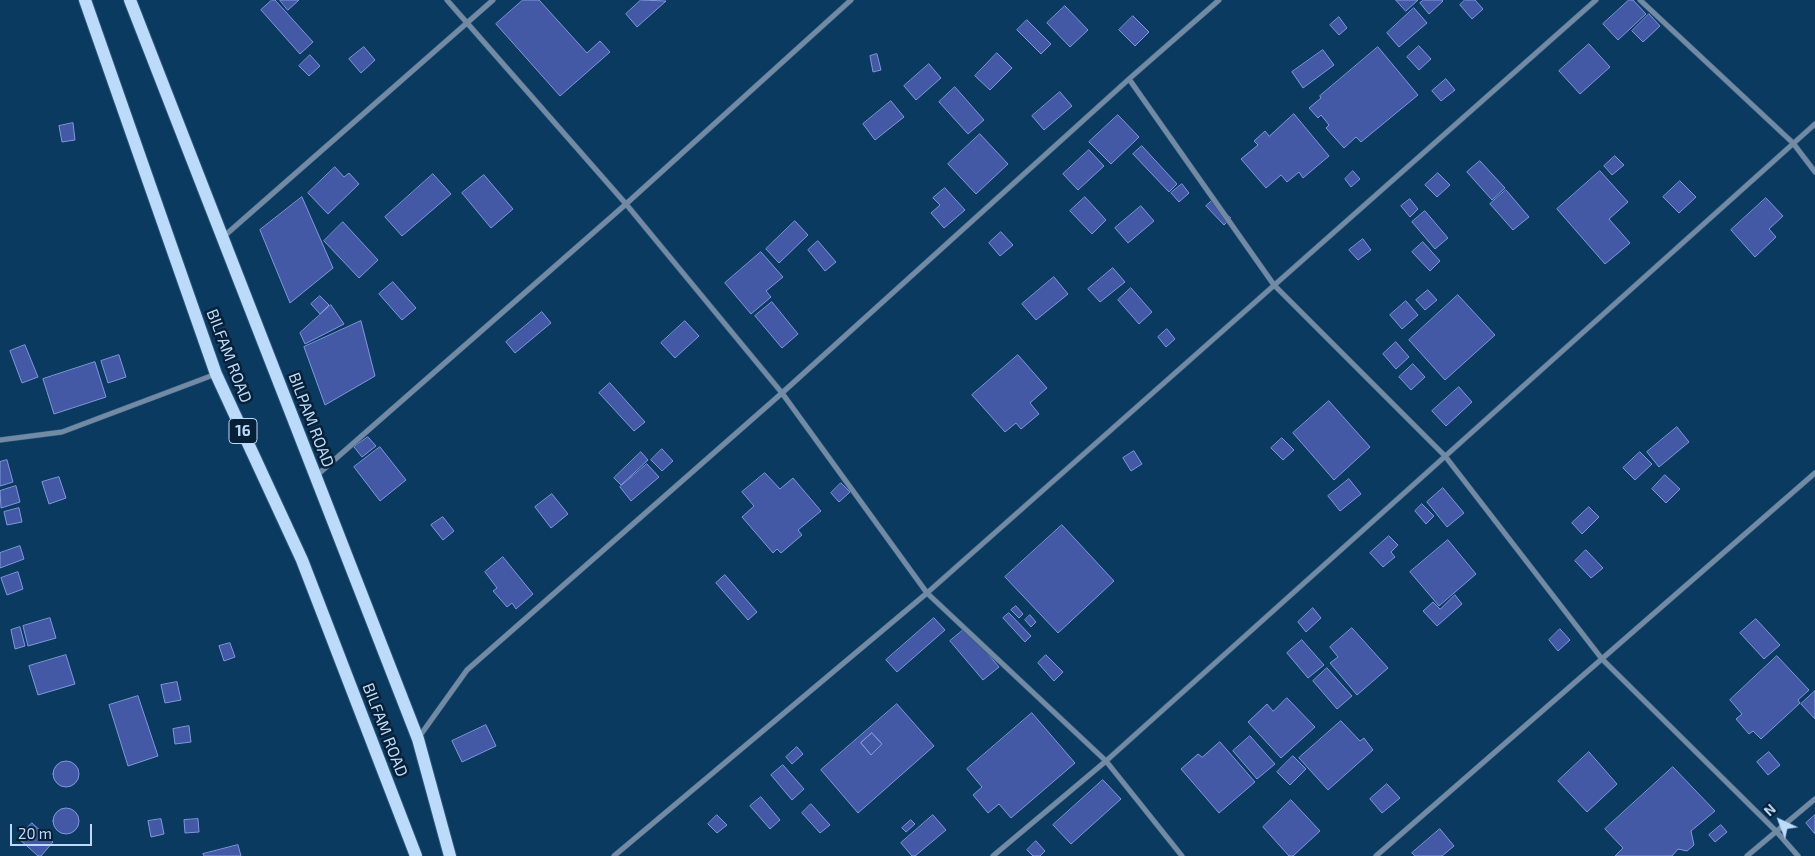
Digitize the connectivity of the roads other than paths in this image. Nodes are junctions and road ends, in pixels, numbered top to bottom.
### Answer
1 (85, 0) edge
2 (130, 0) edge
3 (448, 0) edge
4 (493, 0) edge
5 (851, 0) edge
6 (1219, 0) edge
7 (1596, 0) edge
8 (1640, 0) edge
9 (467, 23) junction
10 (1129, 79) junction
11 (1815, 124) edge
12 (1792, 143) junction
13 (1815, 172) edge
14 (626, 204) junction
15 (222, 238) junction
16 (1274, 285) junction
17 (216, 374) junction
18 (782, 393) junction
19 (0, 440) edge
20 (1445, 456) junction
21 (1815, 474) edge
22 (315, 477) junction
23 (927, 593) junction
24 (1602, 659) junction
25 (418, 739) junction
26 (1106, 761) junction
27 (1815, 799) edge
28 (1776, 831) junction
29 (416, 856) edge
30 (450, 856) edge
31 (614, 856) edge
32 (993, 856) edge
33 (1182, 856) edge
34 (1376, 856) edge
35 (1747, 856) edge
36 (1798, 856) edge

1 - 17 main road, BILFAM ROAD / 16
2 - 15 main road, BILPAM ROAD
3 - 9 street
4 - 9 street
5 - 14 street
6 - 10 street
7 - 16 street
8 - 12 street
9 - 14 street
9 - 15 street
10 - 16 street
10 - 18 street
11 - 12 street
12 - 13 street
12 - 20 street
14 - 18 street
14 - 22 street
15 - 22 main road, BILPAM ROAD
16 - 20 street
16 - 23 street
17 - 19 street
17 - 29 main road, BILFAM ROAD / 16
18 - 23 street
18 - 25 street
20 - 24 street
20 - 26 street
21 - 24 street
22 - 25 main road, BILPAM ROAD
23 - 26 street
23 - 31 street
24 - 28 street
24 - 34 street
25 - 30 main road, BILPAM ROAD
26 - 32 street
26 - 33 street
27 - 28 street
28 - 35 street
28 - 36 street

